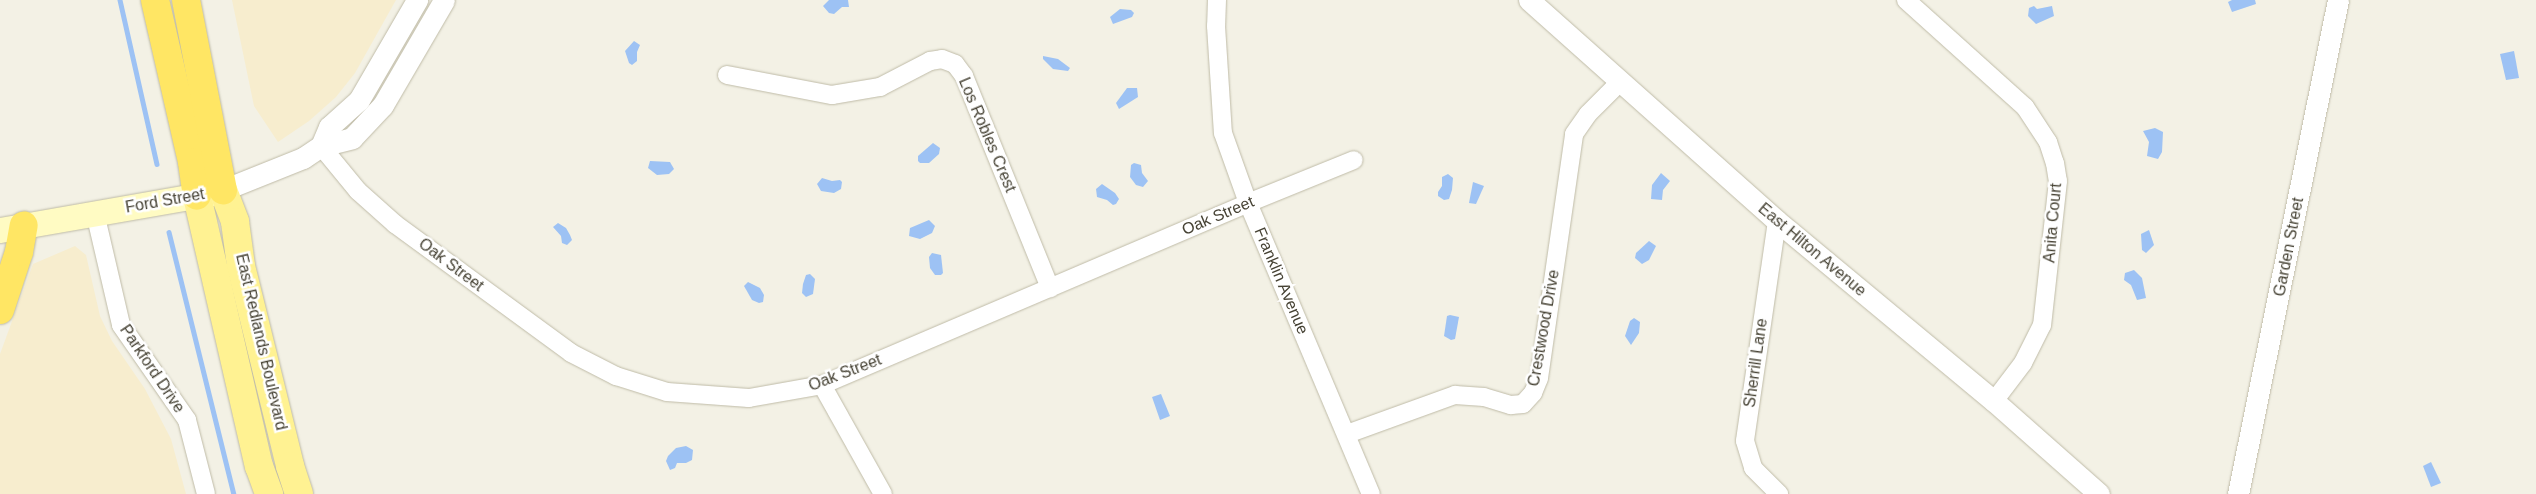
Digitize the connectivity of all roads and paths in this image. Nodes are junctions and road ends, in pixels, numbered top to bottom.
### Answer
1 (155, 0) edge
2 (186, 0) edge
3 (417, 0) edge
4 (444, 0) edge
5 (1217, 0) edge
6 (1529, 0) edge
7 (1906, 0) edge
8 (2338, 0) edge
9 (727, 76) dead end
10 (1620, 82) junction
11 (321, 146) junction
12 (1354, 160) dead end
13 (210, 193) junction
14 (1248, 203) junction
15 (95, 213) junction
16 (1777, 221) junction
17 (12, 227) edge
18 (1050, 288) junction
19 (0, 310) edge
20 (822, 385) junction
21 (1994, 402) junction
22 (1347, 434) junction
23 (206, 494) edge
24 (269, 494) edge
25 (299, 494) edge
26 (883, 494) edge
27 (1371, 494) edge
28 (1779, 494) edge
29 (2099, 494) edge
30 (2238, 494) edge

1 - 13 highway
2 - 13 highway
3 - 11 street
4 - 11 street, Ford Street
5 - 14 street, Franklin Avenue
6 - 10 street, East Hilton Avenue
7 - 21 street, Anita Court
8 - 30 street, Garden Street
9 - 18 street, Los Robles Crest
10 - 16 street, East Hilton Avenue
10 - 22 street, Crestwood Drive
11 - 13 street, Ford Street
11 - 20 street, Oak Street
12 - 14 street, Oak Street
13 - 15 main road, Ford Street
13 - 24 main road, East Redlands Boulevard
13 - 25 main road, East Redlands Boulevard
14 - 18 street, Oak Street
14 - 22 street, Franklin Avenue
15 - 17 main road, Ford Street
15 - 23 street, Parkford Drive
16 - 21 street, East Hilton Avenue
16 - 28 street, Sherrill Lane
17 - 19 highway
18 - 20 street, Oak Street
20 - 26 street
21 - 29 street, East Hilton Avenue
22 - 27 street, Franklin Avenue

